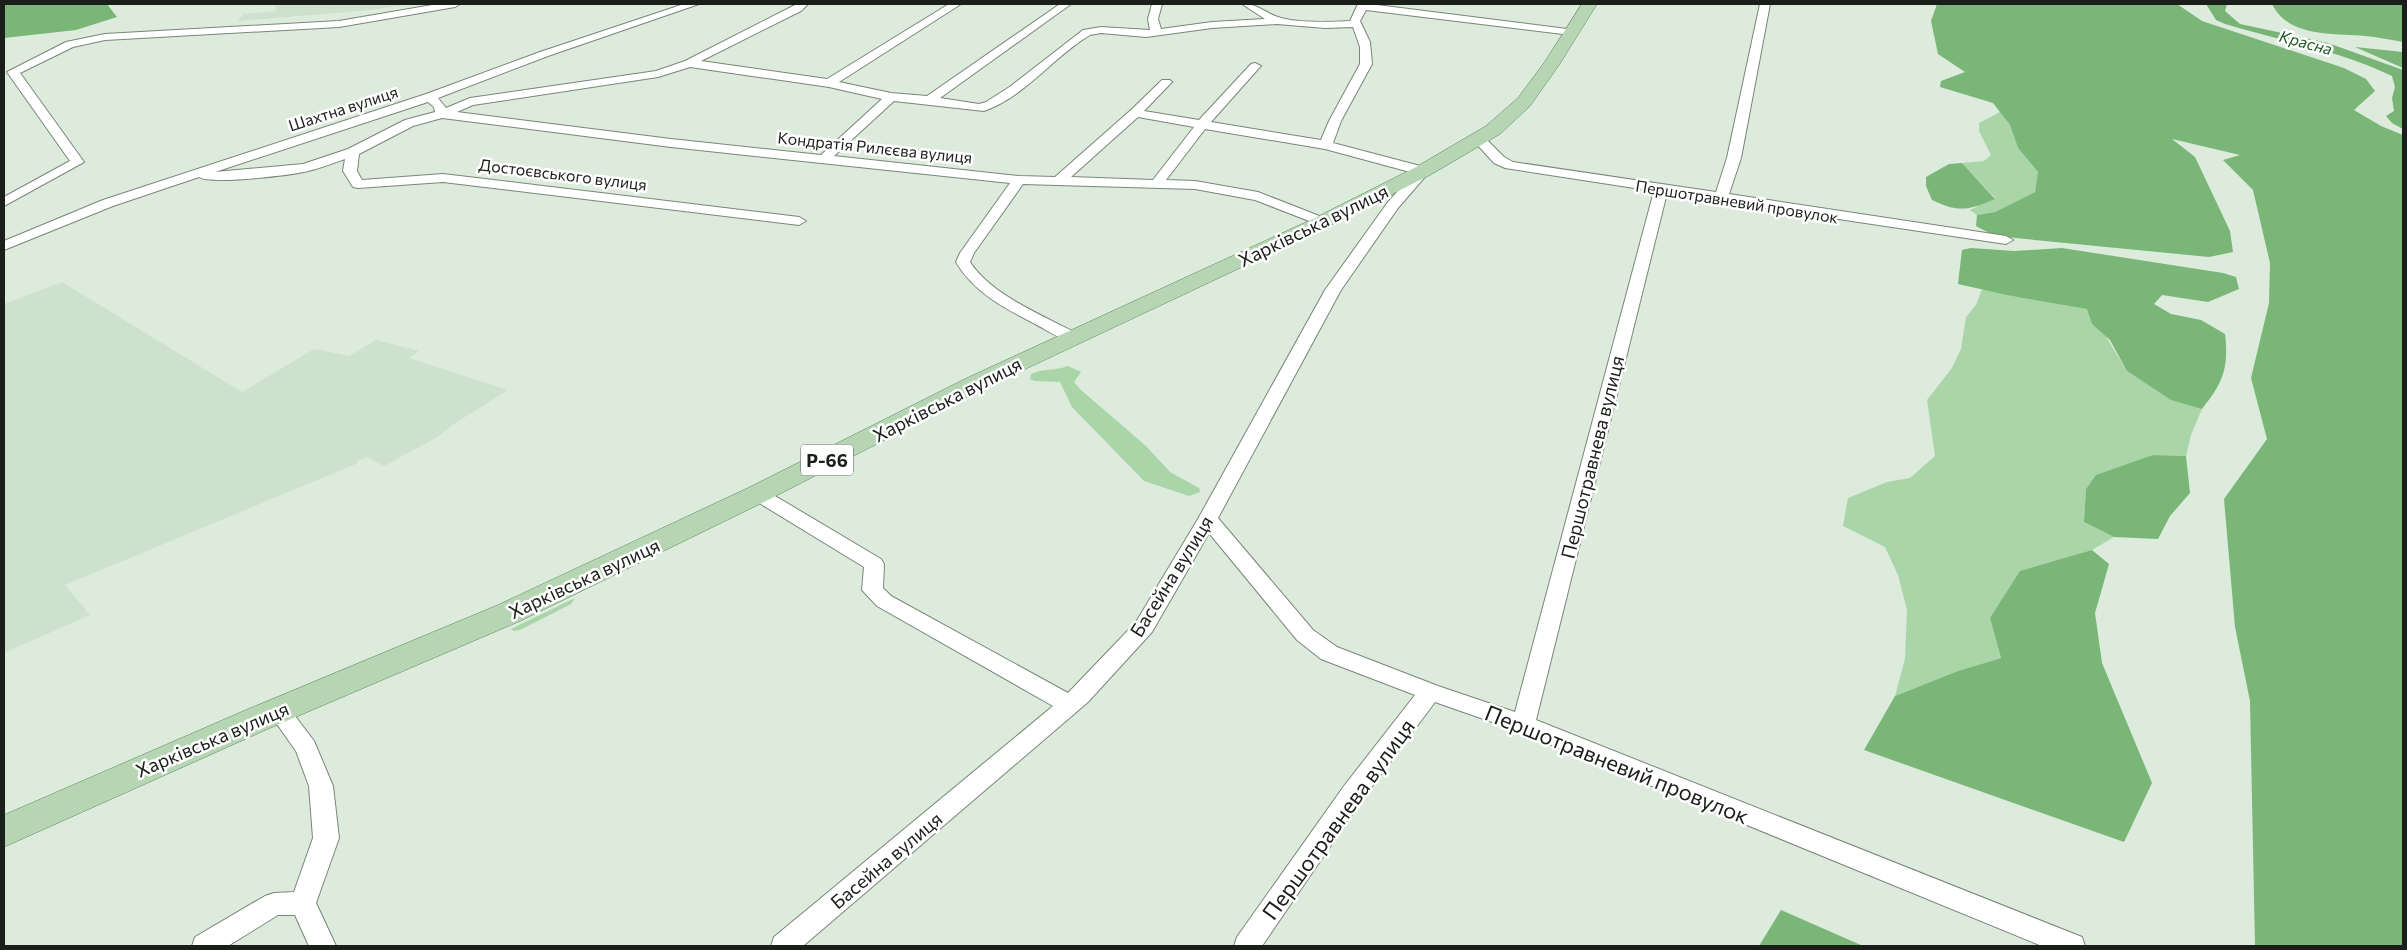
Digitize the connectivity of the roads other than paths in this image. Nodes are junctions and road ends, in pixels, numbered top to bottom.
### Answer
1 (455, 4) edge
2 (694, 4) edge
3 (803, 4) edge
4 (956, 4) edge
5 (1066, 4) edge
6 (1157, 4) edge
7 (1247, 4) edge
8 (1445, 4) edge
9 (1589, 4) edge
10 (1764, 4) edge
11 (1363, 5) edge
12 (1437, 14) junction
13 (1277, 21) junction
14 (1357, 24) junction
15 (1156, 32) junction
16 (1571, 32) junction
17 (689, 63) junction
18 (1255, 66) dead end
19 (9, 70) edge
20 (1166, 82) dead end
21 (829, 83) junction
22 (891, 97) junction
23 (430, 98) junction
24 (929, 100) junction
25 (1135, 113) junction
26 (442, 114) junction
27 (1203, 123) junction
28 (1478, 139) junction
29 (1326, 145) junction
30 (353, 152) junction
31 (824, 159) junction
32 (1423, 171) junction
33 (189, 175) junction
34 (1019, 180) junction
35 (1060, 180) junction
36 (1157, 183) junction
37 (1661, 189) junction
38 (1720, 198) junction
39 (4, 202) edge
40 (799, 221) dead end
41 (1322, 222) junction
42 (2006, 240) dead end
43 (4, 246) edge
44 (1072, 337) junction
45 (758, 494) junction
46 (1208, 519) junction
47 (1430, 692) junction
48 (1070, 705) junction
49 (278, 710) junction
50 (1523, 724) junction
51 (4, 832) edge
52 (303, 904) junction
53 (206, 946) edge
54 (322, 946) edge
55 (784, 946) edge
56 (1247, 946) edge
57 (2072, 946) edge

1 - 19 street
2 - 23 street, Шахтна вулиця
3 - 17 street
4 - 21 street
5 - 24 street
6 - 15 street
7 - 13 street
8 - 12 street
9 - 16 main road, Харківська вулиця / Р-66
10 - 38 street
11 - 12 street
11 - 14 street
12 - 16 street
13 - 14 street
13 - 15 street
14 - 29 street
15 - 24 street
16 - 28 main road, Харківська вулиця / Р-66
17 - 21 street
17 - 26 street
18 - 27 street
19 - 39 street
20 - 25 street
21 - 22 street
22 - 24 street
22 - 31 street
23 - 26 street
23 - 33 street, Шахтна вулиця
25 - 27 street
25 - 35 street
26 - 30 street
26 - 31 street, Кондратія Рилєєва вулиця
27 - 29 street
27 - 36 street
28 - 32 main road, Харківська вулиця / Р-66
28 - 37 street, Першотравневий провулок
29 - 32 street
30 - 33 street
30 - 40 street, Достоєвського вулиця
31 - 34 street, Кондратія Рилєєва вулиця
32 - 41 main road, Харківська вулиця / Р-66
32 - 46 street, Басейна вулиця
33 - 43 street, Шахтна вулиця
34 - 35 street, Кондратія Рилєєва вулиця
34 - 44 street
35 - 36 street, Кондратія Рилєєва вулиця
36 - 41 street, Кондратія Рилєєва вулиця
37 - 38 street, Першотравневий провулок
37 - 50 street, Першотравнева вулиця
38 - 42 street, Першотравневий провулок
41 - 44 main road, Харківська вулиця / Р-66
44 - 45 main road, Харківська вулиця / Р-66
45 - 48 street
45 - 49 main road, Харківська вулиця / Р-66
46 - 47 street, Першотравневий провулок
46 - 48 street, Басейна вулиця
47 - 50 street, Першотравневий провулок
47 - 56 street, Першотравнева вулиця
48 - 55 street, Басейна вулиця
49 - 51 main road, Харківська вулиця / Р-66
49 - 52 street
50 - 57 street, Першотравневий провулок
52 - 53 street
52 - 54 street

